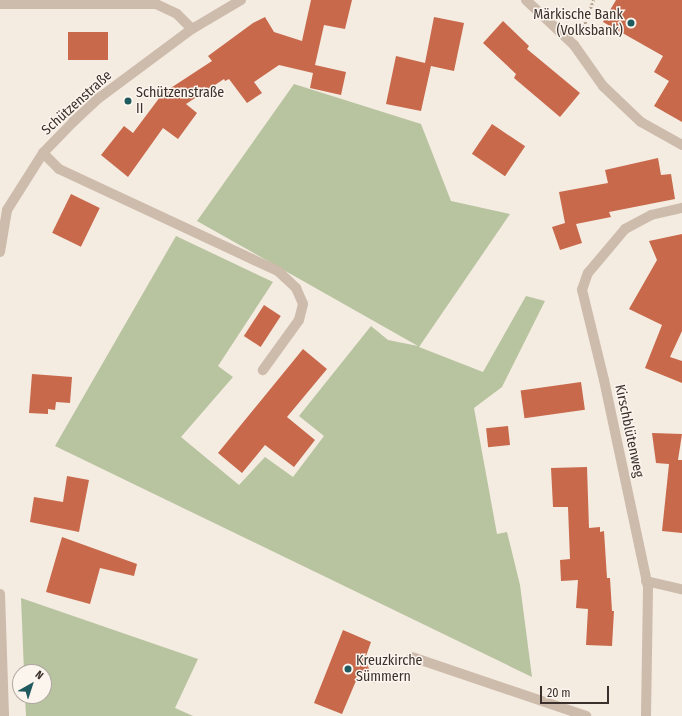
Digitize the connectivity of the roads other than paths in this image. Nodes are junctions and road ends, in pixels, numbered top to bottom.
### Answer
1 (241, 0) edge
2 (526, 0) edge
3 (0, 4) edge
4 (192, 29) junction
5 (682, 145) edge
6 (43, 154) junction
7 (682, 208) edge
8 (3, 210) edge
9 (0, 252) edge
10 (263, 370) dead end
11 (646, 581) junction
12 (682, 589) edge
13 (0, 594) edge
14 (412, 657) dead end
15 (4, 716) edge
16 (586, 716) edge
17 (646, 716) edge

1 - 4 street, Schützenstraße
2 - 5 street
3 - 4 street
4 - 6 street, Schützenstraße
6 - 8 street, Schützenstraße
6 - 10 street
7 - 11 street, Kirschblütenweg
8 - 9 street, Schützenstraße
11 - 12 street
11 - 17 street, Kirschblütenweg
13 - 15 street
14 - 16 street

